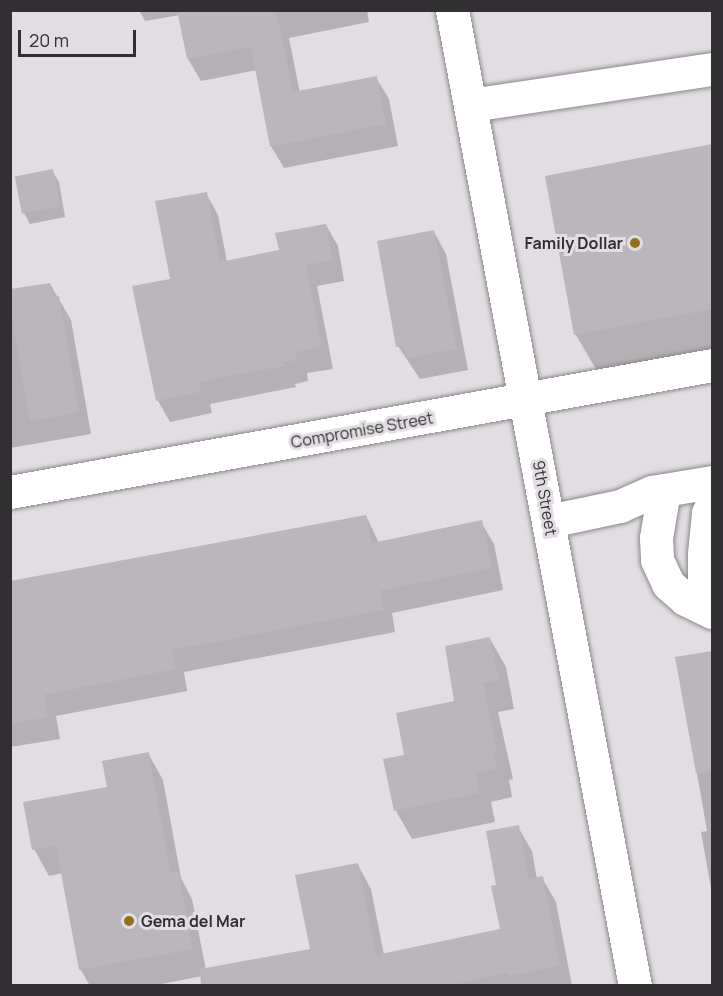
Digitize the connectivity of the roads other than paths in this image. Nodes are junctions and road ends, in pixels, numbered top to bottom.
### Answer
1 (452, 10) edge
2 (712, 69) edge
3 (471, 105) junction
4 (712, 365) edge
5 (527, 400) junction
6 (712, 482) edge
7 (664, 490) junction
8 (10, 492) edge
9 (712, 504) edge
10 (549, 521) junction
11 (712, 611) edge
12 (635, 986) edge

1 - 3 street, 9th Street
2 - 3 street
3 - 5 street, 9th Street
4 - 5 street, Compromise Street
5 - 8 street, Compromise Street
5 - 10 street, 9th Street
6 - 7 street
7 - 10 street
7 - 11 street
9 - 11 street
10 - 12 street, 9th Street

